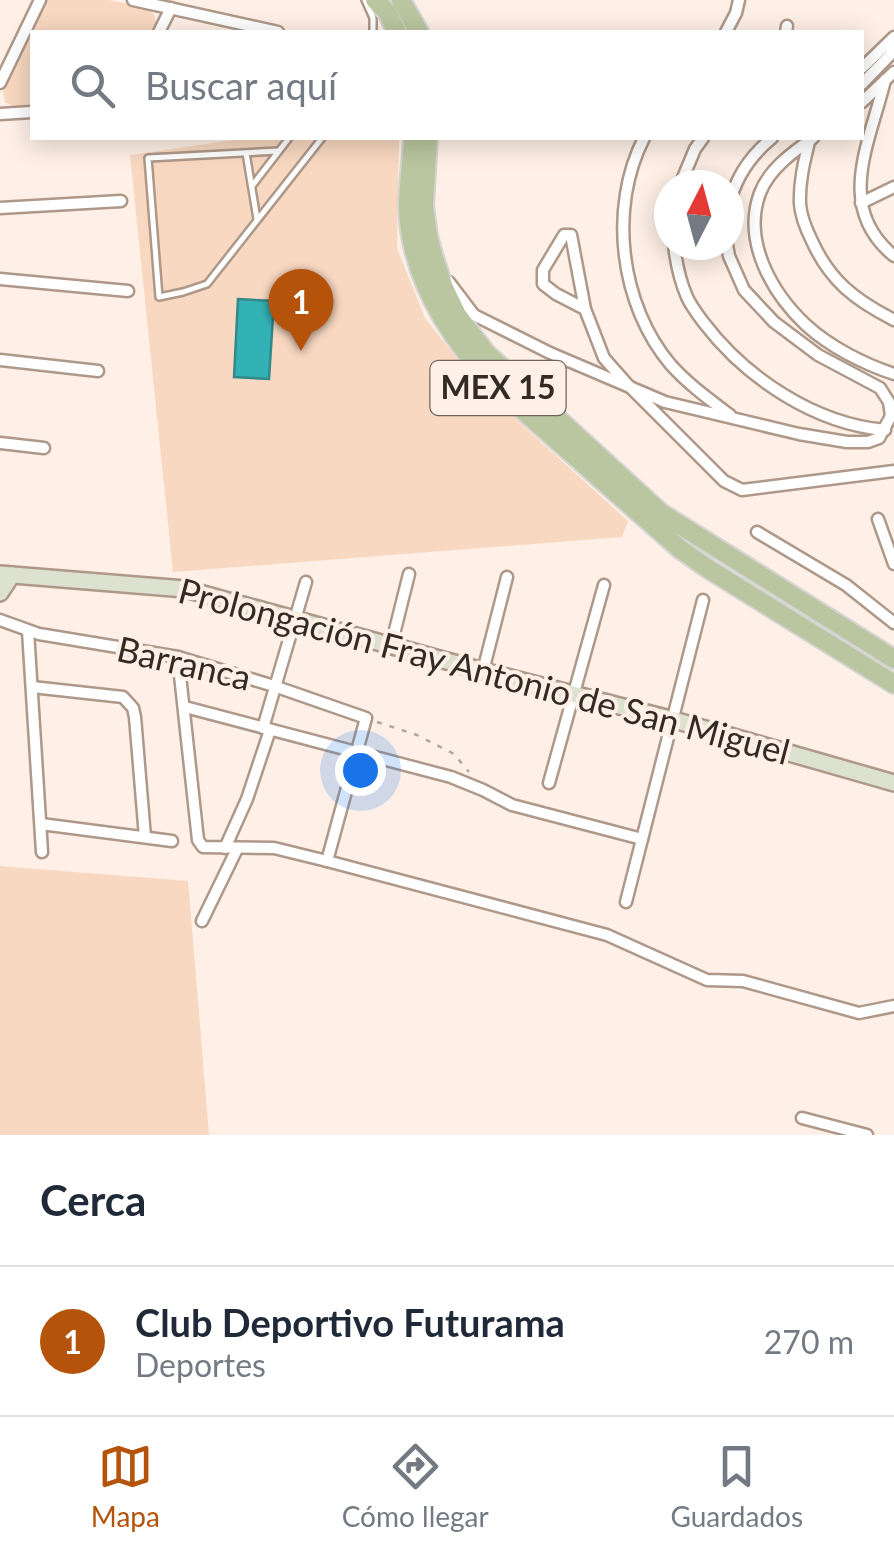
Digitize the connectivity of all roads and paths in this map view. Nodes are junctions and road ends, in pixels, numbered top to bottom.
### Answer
1 (40, 0) edge
2 (133, 0) edge
3 (365, 0) edge
4 (374, 0) edge
5 (401, 0) edge
6 (739, 0) edge
7 (170, 8) junction
8 (160, 30) edge
9 (269, 30) edge
10 (373, 30) edge
11 (396, 30) edge
12 (419, 30) edge
13 (727, 30) edge
14 (894, 37) edge
15 (894, 45) edge
16 (864, 66) edge
17 (890, 76) edge
18 (864, 82) edge
19 (0, 83) edge
20 (864, 100) edge
21 (30, 112) edge
22 (0, 114) edge
23 (287, 140) edge
24 (320, 140) edge
25 (413, 140) edge
26 (428, 140) edge
27 (643, 140) edge
28 (702, 140) edge
29 (770, 140) edge
30 (809, 140) edge
31 (810, 140) edge
32 (278, 151) junction
33 (246, 152) junction
34 (686, 170) edge
35 (742, 170) edge
36 (252, 186) junction
37 (894, 188) edge
38 (121, 201) dead end
39 (861, 203) junction
40 (0, 208) edge
41 (257, 220) junction
42 (427, 230) junction
43 (894, 256) edge
44 (675, 260) edge
45 (731, 260) edge
46 (0, 279) edge
47 (128, 291) dead end
48 (585, 309) junction
49 (894, 320) edge
50 (0, 360) edge
51 (98, 371) dead end
52 (894, 374) edge
53 (627, 384) junction
54 (702, 393) junction
55 (697, 410) junction
56 (735, 418) junction
57 (833, 420) junction
58 (885, 430) junction
59 (830, 440) junction
60 (0, 444) edge
61 (44, 448) dead end
62 (894, 471) edge
63 (878, 519) dead end
64 (758, 532) dead end
65 (894, 564) edge
66 (707, 568) junction
67 (6, 574) edge
68 (410, 574) dead end
69 (507, 576) dead end
70 (306, 582) dead end
71 (604, 585) dead end
72 (0, 593) edge
73 (704, 600) dead end
74 (0, 620) edge
75 (294, 620) junction
76 (894, 623) edge
77 (28, 631) junction
78 (853, 634) junction
79 (391, 646) junction
80 (178, 657) junction
81 (894, 658) edge
82 (852, 659) junction
83 (894, 668) edge
84 (483, 671) junction
85 (894, 684) edge
86 (274, 686) junction
87 (32, 687) junction
88 (574, 695) junction
89 (185, 707) junction
90 (366, 718) junction
91 (674, 720) junction
92 (266, 729) junction
93 (356, 754) junction
94 (549, 783) dead end
95 (894, 783) edge
96 (483, 790) junction
97 (40, 824) junction
98 (144, 837) junction
99 (642, 839) junction
100 (172, 840) dead end
101 (231, 848) junction
102 (42, 852) dead end
103 (327, 861) junction
104 (626, 902) dead end
105 (202, 921) dead end
106 (894, 1006) edge
107 (802, 1118) dead end
108 (861, 1134) edge

1 - 19 street
2 - 7 street
3 - 10 lane
4 - 11 main road
5 - 12 main road
6 - 13 street
7 - 8 street
7 - 9 street
14 - 16 street
15 - 18 street
17 - 20 street
17 - 39 street
21 - 22 street
23 - 32 lane
24 - 41 lane
25 - 66 main road, MEX 15
26 - 42 main road, MEX 15
27 - 54 street
28 - 34 street
29 - 35 street
30 - 52 street
31 - 49 street
32 - 33 lane
32 - 36 lane
33 - 36 lane
33 - 41 lane
36 - 41 lane
37 - 39 street
38 - 40 street
39 - 43 street
42 - 53 street
42 - 78 main road, MEX 15
44 - 57 street
45 - 58 street
46 - 47 street
48 - 48 street
48 - 53 street
50 - 51 street
53 - 55 street
53 - 62 street
54 - 55 street
54 - 56 street
55 - 56 street
56 - 59 street
57 - 58 street
57 - 59 street
58 - 59 street
60 - 61 street
63 - 65 street
64 - 76 street
66 - 78 main road
66 - 82 main road, MEX 15
67 - 72 street
67 - 75 street, Prolongación Fray Antonio de San Miguel
68 - 79 street
69 - 84 street
70 - 75 street
71 - 88 street
73 - 91 street
74 - 77 street, Barranca
75 - 79 street, Prolongación Fray Antonio de San Miguel
75 - 86 street
77 - 80 street, Barranca
77 - 87 street
78 - 81 main road, MEX 15
79 - 84 street, Prolongación Fray Antonio de San Miguel
80 - 86 street, Barranca
80 - 89 street
82 - 83 main road
82 - 85 main road, MEX 15
84 - 88 street, Prolongación Fray Antonio de San Miguel
86 - 90 street, Barranca
86 - 92 street
87 - 97 street
87 - 98 street
88 - 91 street, Prolongación Fray Antonio de San Miguel
88 - 94 street
89 - 92 street
89 - 101 street
90 - 93 street
90 - 96 path
91 - 95 street, Prolongación Fray Antonio de San Miguel
91 - 99 street
92 - 93 street
92 - 101 street
93 - 96 street
93 - 103 street
96 - 99 street
97 - 98 street
97 - 102 street
98 - 100 street
99 - 104 street
101 - 103 street
101 - 105 street
103 - 106 street
107 - 108 street

